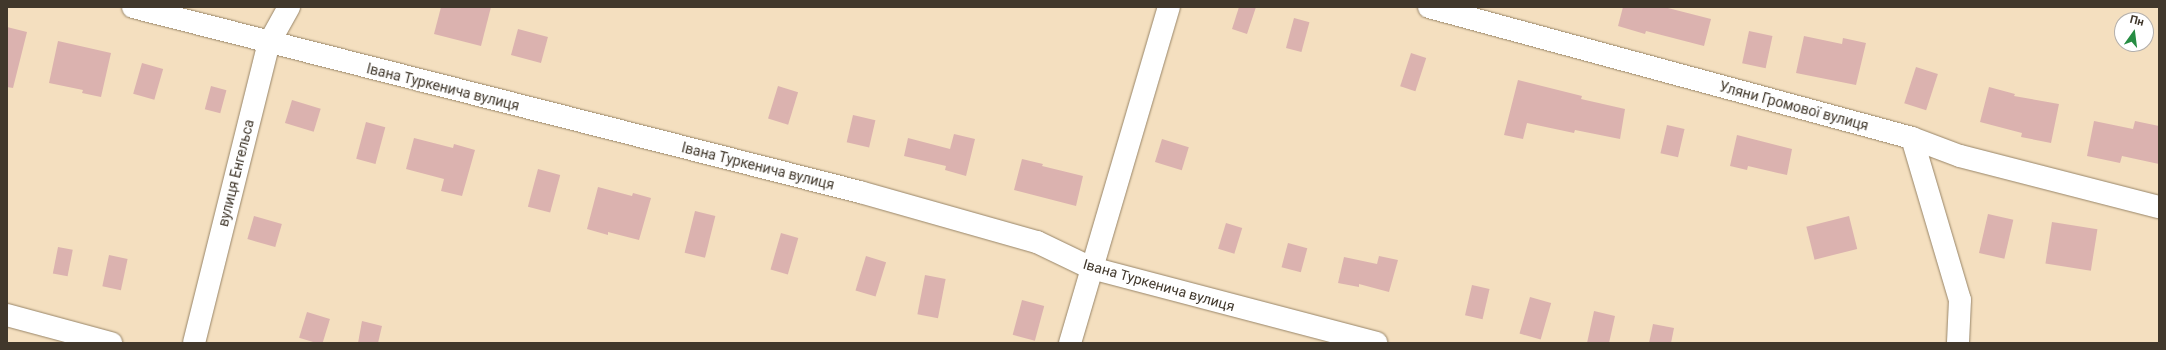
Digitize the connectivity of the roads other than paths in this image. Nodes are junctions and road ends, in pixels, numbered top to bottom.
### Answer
1 (133, 7) edge
2 (289, 7) edge
3 (1169, 7) edge
4 (1429, 7) edge
5 (269, 43) junction
6 (1912, 138) junction
7 (2159, 206) edge
8 (1091, 268) junction
9 (7, 315) edge
10 (111, 343) edge
11 (194, 343) edge
12 (1070, 343) edge
13 (1376, 343) edge
14 (1958, 343) edge

1 - 5 street, Івана Туркенича вулиця
2 - 5 street, вулиця Енгельса
3 - 8 street
4 - 6 street, Уляни Громової вулиця
5 - 8 street, Івана Туркенича вулиця
5 - 11 street, вулиця Енгельса
6 - 7 street, Уляни Громової вулиця
6 - 14 street
8 - 12 street
8 - 13 street, Івана Туркенича вулиця
9 - 10 street

